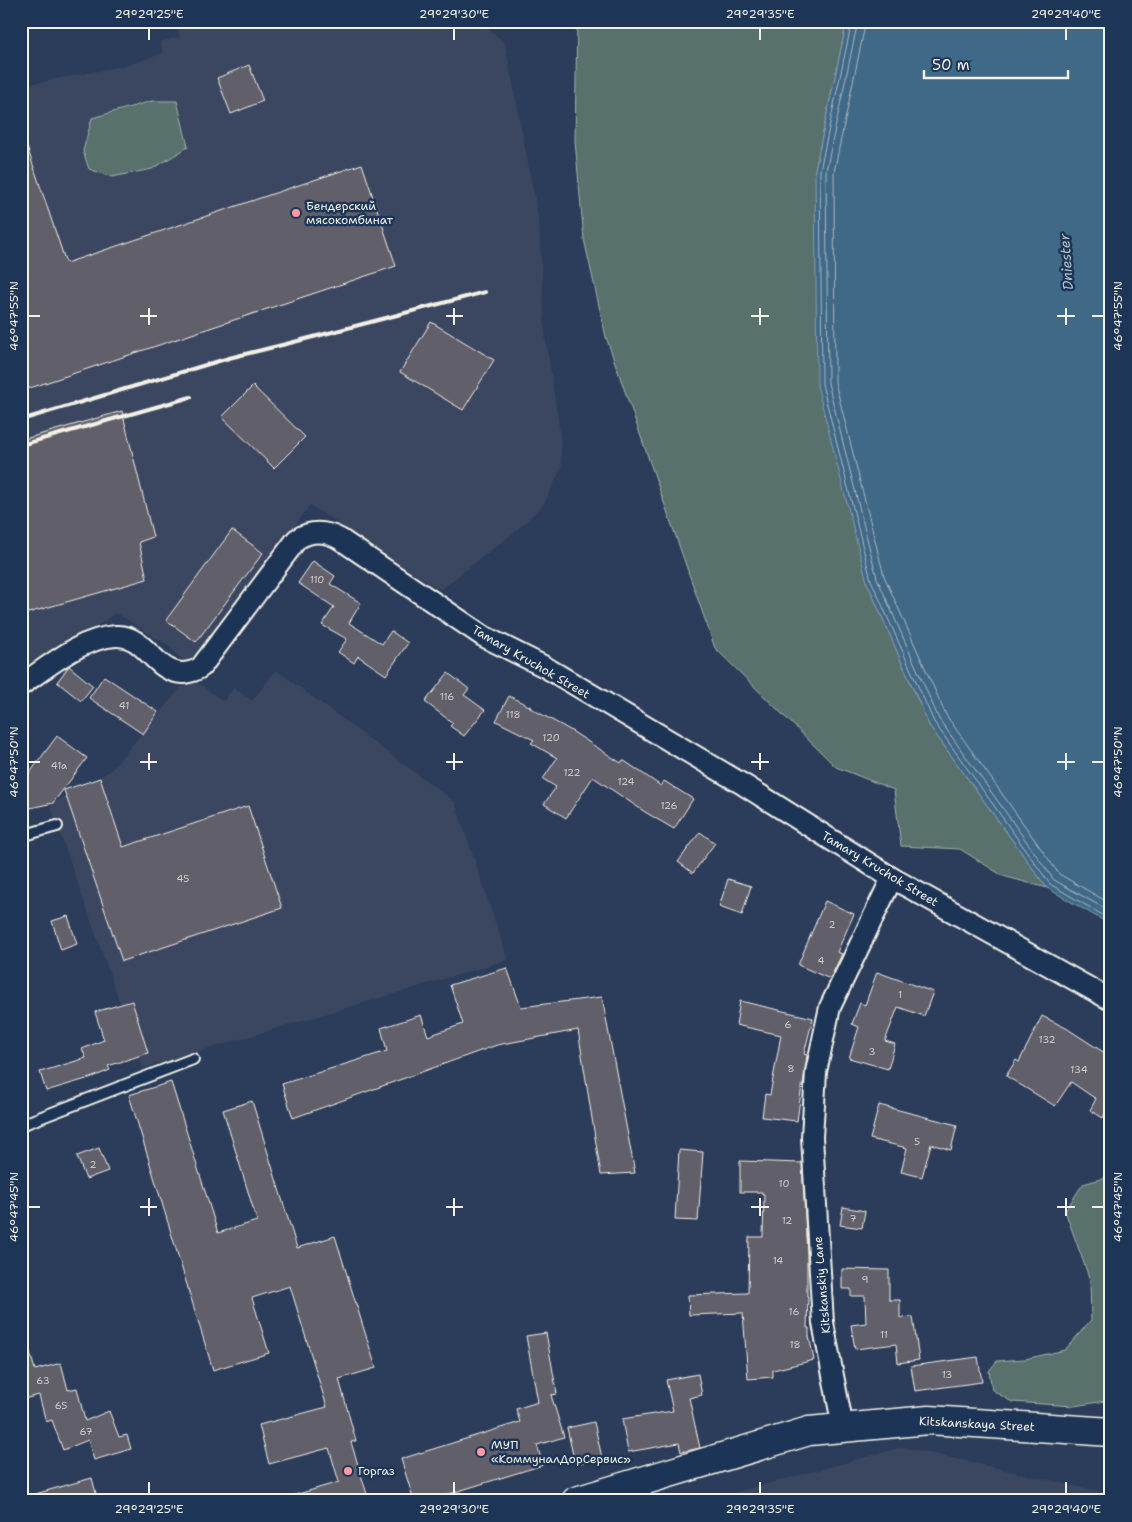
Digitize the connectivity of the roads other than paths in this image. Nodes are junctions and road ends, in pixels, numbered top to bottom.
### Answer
1 (21, 685) edge
2 (56, 826) dead end
3 (21, 836) edge
4 (892, 878) junction
5 (1111, 1000) edge
6 (194, 1058) dead end
7 (21, 1126) edge
8 (843, 1428) junction
9 (1111, 1432) edge
10 (576, 1501) edge

1 - 4 street, Tamary Kruchok Street
2 - 3 lane
4 - 5 street, Tamary Kruchok Street
4 - 8 street, Kitskanskiy Lane
6 - 7 lane
8 - 9 main road, Kitskanskaya Street
8 - 10 main road

